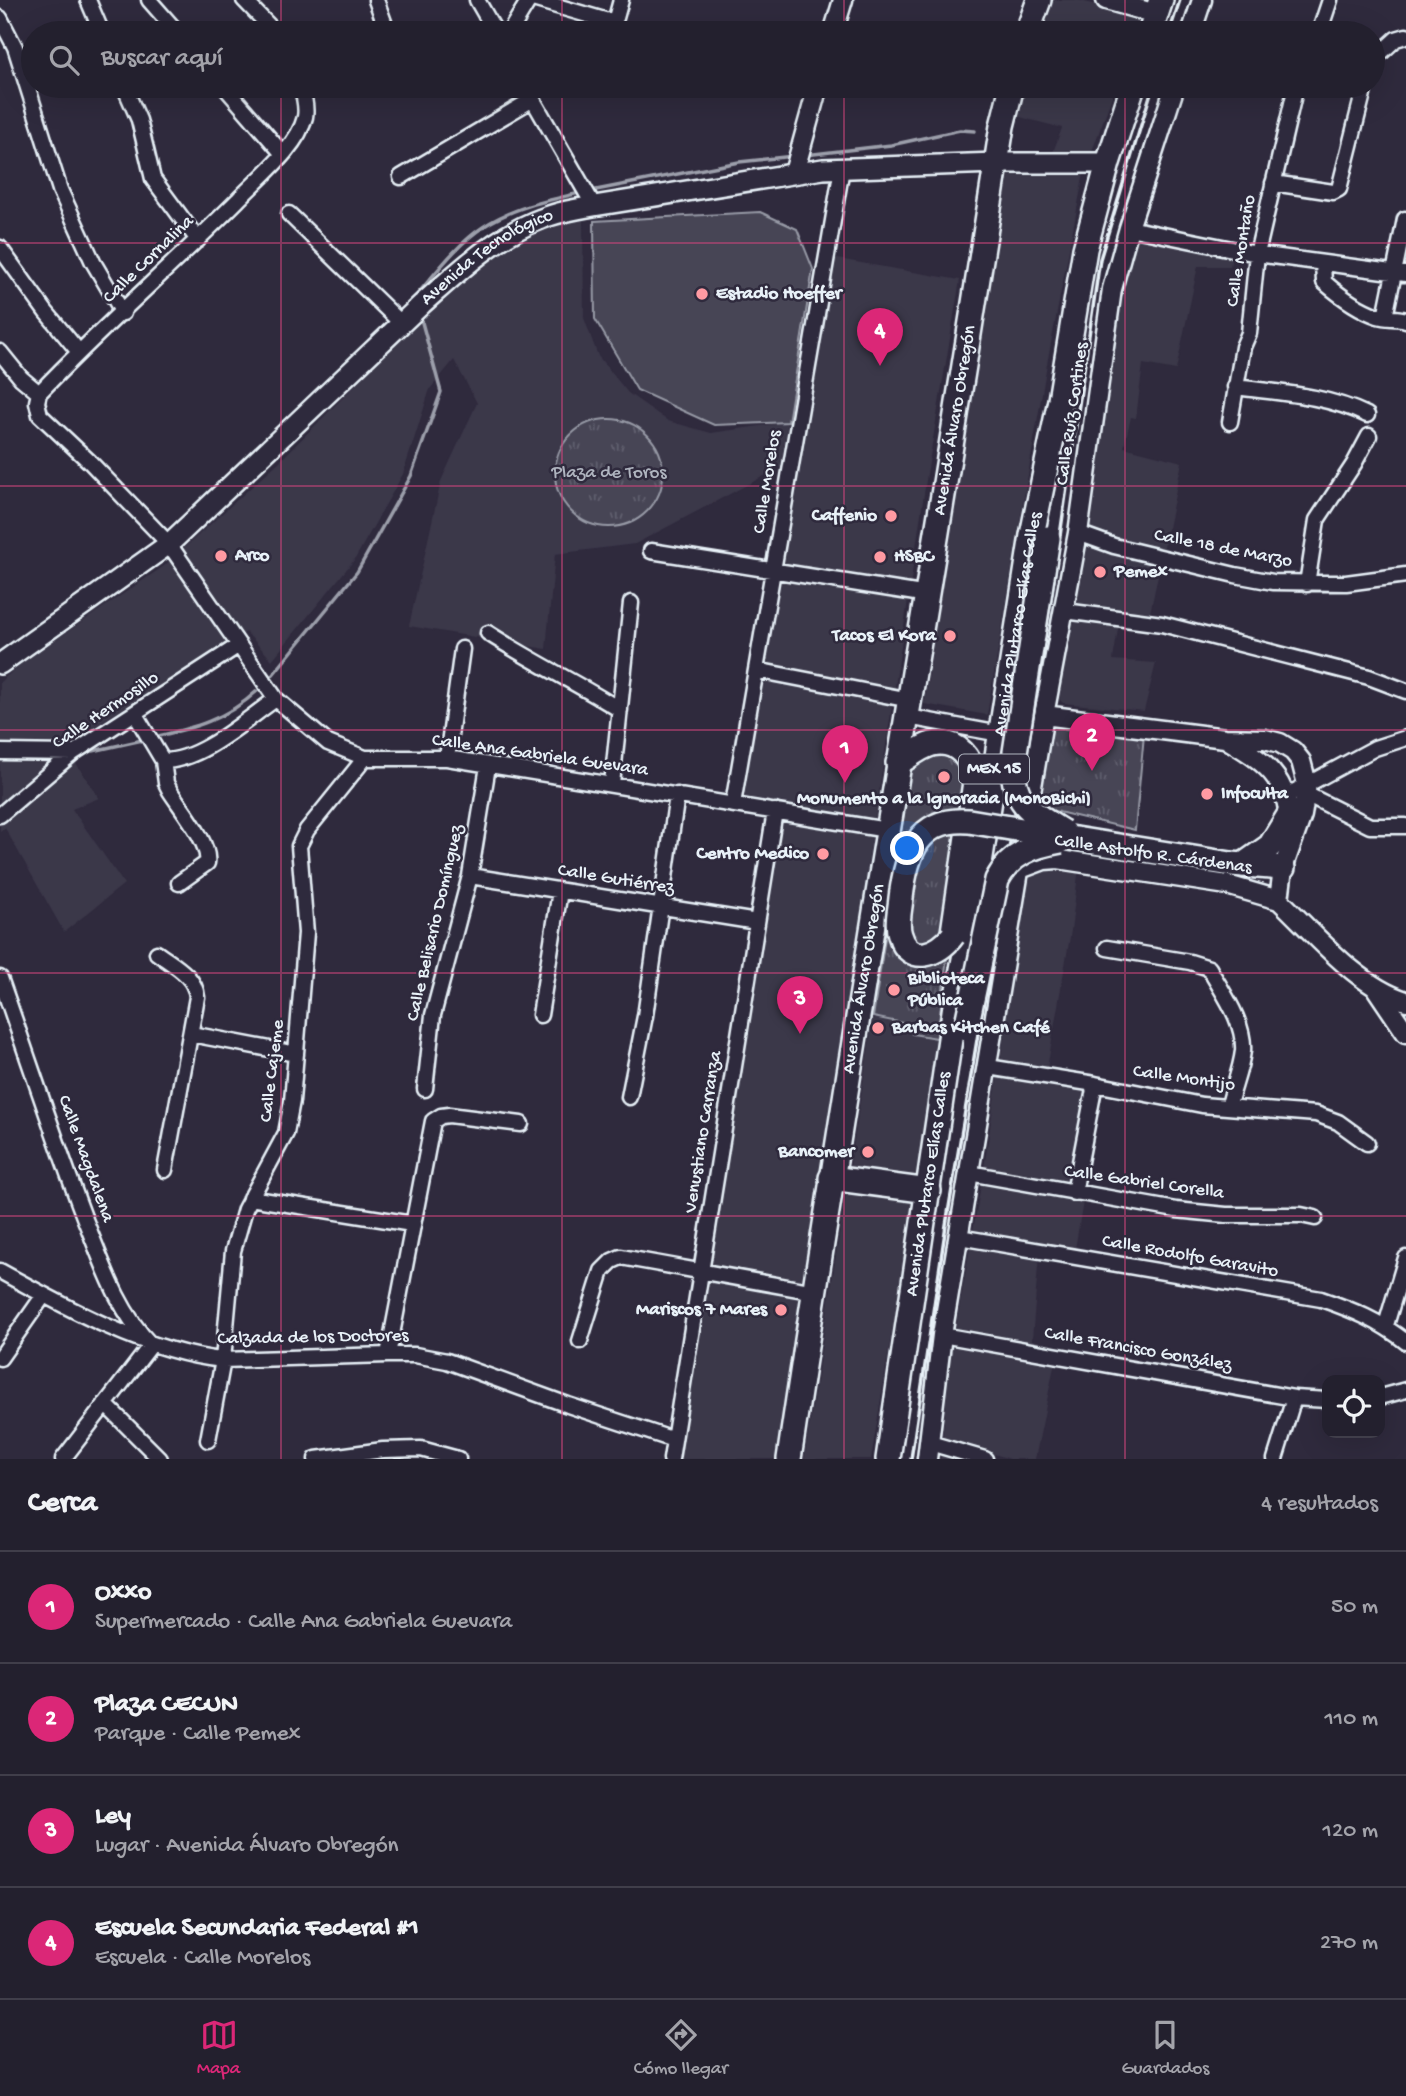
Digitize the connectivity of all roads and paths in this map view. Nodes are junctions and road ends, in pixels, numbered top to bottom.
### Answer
1 (88, 0) edge
2 (149, 0) edge
3 (244, 0) edge
4 (376, 0) edge
5 (477, 0) edge
6 (529, 0) edge
7 (536, 0) edge
8 (621, 0) edge
9 (843, 0) edge
10 (1039, 0) edge
11 (1106, 0) edge
12 (1202, 0) edge
13 (1330, 0) edge
14 (1155, 16) edge
15 (0, 18) edge
16 (97, 21) edge
17 (167, 21) edge
18 (264, 21) edge
19 (384, 21) edge
20 (489, 21) edge
21 (516, 21) edge
22 (837, 21) edge
23 (1031, 21) edge
24 (1195, 21) edge
25 (1323, 21) edge
26 (1406, 36) edge
27 (1385, 49) edge
28 (21, 66) edge
29 (31, 98) edge
30 (129, 98) edge
31 (234, 98) edge
32 (304, 98) edge
33 (815, 98) edge
34 (1010, 98) edge
35 (1129, 98) edge
36 (1171, 98) edge
37 (1293, 98) edge
38 (1362, 98) edge
39 (533, 99) joint
40 (283, 154) junction
41 (997, 163) junction
42 (1108, 163) junction
43 (842, 167) junction
44 (794, 173) junction
45 (401, 177) dead end
46 (1273, 183) junction
47 (594, 206) junction
48 (289, 214) dead end
49 (1405, 219) edge
50 (1129, 228) junction
51 (198, 240) junction
52 (0, 248) edge
53 (1257, 254) junction
54 (1324, 263) junction
55 (1400, 273) edge
56 (123, 313) junction
57 (1385, 317) junction
58 (1406, 320) edge
59 (401, 323) junction
60 (79, 352) junction
61 (2, 359) edge
62 (1235, 387) junction
63 (39, 393) junction
64 (1060, 400) junction
65 (1367, 415) dead end
66 (1230, 422) dead end
67 (1369, 436) dead end
68 (1078, 533) junction
69 (169, 544) junction
70 (651, 551) dead end
71 (773, 570) junction
72 (1406, 575) edge
73 (1307, 584) junction
74 (928, 595) junction
75 (631, 603) dead end
76 (1065, 611) junction
77 (488, 633) dead end
78 (239, 645) junction
79 (462, 649) dead end
80 (3, 657) edge
81 (755, 670) junction
82 (1406, 691) edge
83 (276, 699) junction
84 (620, 709) junction
85 (909, 709) junction
86 (135, 714) junction
87 (1044, 715) junction
88 (1000, 734) junction
89 (1406, 737) edge
90 (1225, 738) junction
91 (1280, 743) junction
92 (0, 752) edge
93 (73, 753) junction
94 (365, 758) junction
95 (447, 758) junction
96 (1261, 760) junction
97 (163, 761) junction
98 (898, 763) junction
99 (488, 766) junction
100 (612, 784) junction
101 (1306, 789) junction
102 (677, 795) junction
103 (733, 804) junction
104 (1287, 806) junction
105 (775, 811) junction
106 (0, 815) edge
107 (1406, 826) edge
108 (887, 830) junction
109 (1075, 839) junction
110 (1286, 858) junction
111 (1237, 864) junction
112 (1020, 869) junction
113 (470, 876) junction
114 (179, 883) dead end
115 (560, 891) junction
116 (1279, 900) junction
117 (662, 907) junction
118 (757, 922) junction
119 (1107, 948) dead end
120 (157, 953) dead end
121 (0, 978) edge
122 (1376, 988) junction
123 (1406, 1001) edge
124 (540, 1015) dead end
125 (1406, 1033) edge
126 (191, 1034) junction
127 (296, 1054) junction
128 (988, 1067) junction
129 (1095, 1084) junction
130 (425, 1090) dead end
131 (629, 1097) dead end
132 (1229, 1105) junction
133 (521, 1124) dead end
134 (934, 1141) junction
135 (1367, 1143) dead end
136 (165, 1170) dead end
137 (969, 1173) junction
138 (831, 1178) junction
139 (929, 1191) junction
140 (1074, 1193) junction
141 (250, 1198) junction
142 (1315, 1218) dead end
143 (412, 1224) junction
144 (959, 1237) junction
145 (1406, 1258) edge
146 (0, 1271) edge
147 (701, 1273) junction
148 (815, 1292) junction
149 (44, 1295) junction
150 (1386, 1325) junction
151 (942, 1335) junction
152 (580, 1341) dead end
153 (1406, 1342) edge
154 (151, 1345) junction
155 (388, 1355) junction
156 (0, 1358) edge
157 (223, 1360) junction
158 (1406, 1390) edge
159 (1385, 1396) edge
160 (1294, 1398) junction
161 (1322, 1400) edge
162 (105, 1404) junction
163 (208, 1440) dead end
164 (674, 1440) junction
165 (929, 1451) edge
166 (63, 1459) edge
167 (160, 1459) edge
168 (316, 1459) edge
169 (458, 1459) edge
170 (671, 1459) edge
171 (789, 1459) edge
172 (888, 1459) edge
173 (985, 1459) edge
174 (1275, 1459) edge

1 - 16 street
2 - 17 street
3 - 18 street
4 - 19 street
5 - 20 street
6 - 21 street
7 - 8 street
9 - 22 street
10 - 23 highway
11 - 14 street
12 - 24 street
13 - 25 street
15 - 28 street
26 - 27 street
29 - 56 street
30 - 51 street
31 - 40 street
32 - 40 street, Calle Cornalina
33 - 44 street
34 - 41 highway, Avenida Álvaro Obregón
35 - 42 highway, Avenida Plutarco Elías Calles / MEX 15
36 - 50 street, Calle Ruíz Cortines
37 - 46 street, Calle Montaño
38 - 46 street
39 - 45 street
39 - 47 street
40 - 51 street, Calle Cornalina
41 - 42 main road, Avenida Tecnológico
41 - 43 main road, Avenida Tecnológico
41 - 74 highway, Avenida Álvaro Obregón
42 - 64 highway, Avenida Plutarco Elías Calles / MEX 15
43 - 44 main road, Avenida Tecnológico
43 - 71 street, Calle Morelos
44 - 47 main road, Avenida Tecnológico
46 - 53 street, Calle Montaño
47 - 59 main road, Avenida Tecnológico
48 - 59 street
49 - 55 street
50 - 53 street
50 - 68 street, Calle Ruíz Cortines
51 - 56 street, Calle Cornalina
52 - 60 street
53 - 54 street
53 - 62 street, Calle Montaño
54 - 55 street
54 - 57 street
55 - 57 street
56 - 60 street, Calle Cornalina
57 - 58 street
59 - 69 main road, Avenida Tecnológico
60 - 63 street, Calle Cornalina
61 - 63 street, Calle Ana Gabriela Guevara
62 - 65 street
62 - 66 street, Calle Montaño
63 - 69 street, Calle Ana Gabriela Guevara
64 - 88 highway, Avenida Plutarco Elías Calles / MEX 15
64 - 109 highway, bridge
67 - 73 street
68 - 73 street, Calle 18 de Marzo
68 - 76 street, Calle Ruíz Cortines
69 - 78 street, Calle Ana Gabriela Guevara
69 - 80 main road, Avenida Tecnológico
70 - 71 street
71 - 74 street
71 - 81 street, Calle Morelos
72 - 73 street, Calle 18 de Marzo
74 - 85 highway, Avenida Álvaro Obregón
75 - 84 street
76 - 82 street
76 - 87 street, Calle Ruíz Cortines
77 - 84 street
78 - 83 street, Calle Ana Gabriela Guevara
78 - 86 street, Calle Hermosillo
79 - 95 street
81 - 85 street
81 - 103 street, Calle Morelos
83 - 94 street, Calle Ana Gabriela Guevara
83 - 97 street
84 - 100 street
85 - 88 street
85 - 98 highway, Avenida Álvaro Obregón
86 - 93 street, Calle Hermosillo
86 - 97 street
87 - 90 street
87 - 112 street, Calle Ruíz Cortines
88 - 134 highway, Avenida Plutarco Elías Calles / MEX 15
89 - 101 street
90 - 91 street
90 - 96 street
91 - 96 street
91 - 101 street
92 - 93 street
93 - 106 street, Calle Hermosillo
94 - 95 street, Calle Ana Gabriela Guevara
94 - 127 street, Calle Cajeme
95 - 99 street, Calle Ana Gabriela Guevara
96 - 104 street
97 - 114 street
98 - 108 highway, Avenida Álvaro Obregón
98 - 109 highway, bridge
99 - 100 street, Calle Ana Gabriela Guevara
99 - 113 street, Calle Belisario Domínguez
100 - 102 street, Calle Ana Gabriela Guevara
101 - 104 street
101 - 107 street
101 - 110 street
102 - 103 street, Calle Ana Gabriela Guevara
102 - 117 street
103 - 105 street, Calle Ana Gabriela Guevara
104 - 110 street
104 - 111 highway
105 - 108 street, Calle Ana Gabriela Guevara
105 - 118 street, Venustiano Carranza
108 - 138 highway, Avenida Álvaro Obregón
109 - 111 highway
109 - 134 highway, bridge
110 - 111 highway
110 - 116 street
112 - 116 street, Calle Astolfo R. Cárdenas
112 - 128 street, Calle Ruíz Cortines
113 - 115 street, Calle Gutiérrez
113 - 130 street, Calle Belisario Domínguez
115 - 117 street, Calle Gutiérrez
115 - 124 street
116 - 122 street, Calle Astolfo R. Cárdenas
117 - 118 street, Calle Gutiérrez
117 - 131 street
118 - 147 street, Venustiano Carranza
119 - 132 street
120 - 126 street
121 - 154 street, Calle Magdalena
122 - 123 street, Calle Astolfo R. Cárdenas
122 - 125 street
126 - 127 street
126 - 136 street
127 - 141 street, Calle Cajeme
128 - 129 street, Calle Montijo
128 - 137 street, Calle Ruíz Cortines
129 - 132 street, Calle Montijo
129 - 140 street
132 - 135 street, Calle Montijo
133 - 143 street
134 - 139 highway, Avenida Plutarco Elías Calles / MEX 15
137 - 140 street, Calle Gabriel Corella
137 - 144 street, Calle Ruíz Cortines
138 - 139 highway
138 - 148 highway, Avenida Álvaro Obregón
139 - 172 highway, Avenida Plutarco Elías Calles / MEX 15
140 - 142 street, Calle Gabriel Corella
141 - 143 street
141 - 157 street, Calle Cajeme
143 - 155 street
144 - 150 street, Calle Rodolfo Garavito
144 - 151 street, Calle Ruíz Cortines
145 - 150 street
146 - 149 street, Calzada de los Doctores
147 - 148 street
147 - 152 street
147 - 164 street, Venustiano Carranza
148 - 171 highway, Avenida Álvaro Obregón
149 - 154 street, Calzada de los Doctores
149 - 156 street
150 - 153 street, Calle Rodolfo Garavito
151 - 160 street, Calle Francisco González
151 - 165 street, Calle Ruíz Cortines
154 - 157 street, Calzada de los Doctores
154 - 162 street
155 - 157 street, Calzada de los Doctores
155 - 164 street, Calzada de los Doctores
157 - 163 street, Calle Cajeme
158 - 159 street
160 - 161 street, Calle Francisco González
160 - 174 street
162 - 166 street
162 - 167 street
164 - 170 street, Venustiano Carranza
165 - 173 street
168 - 169 street

